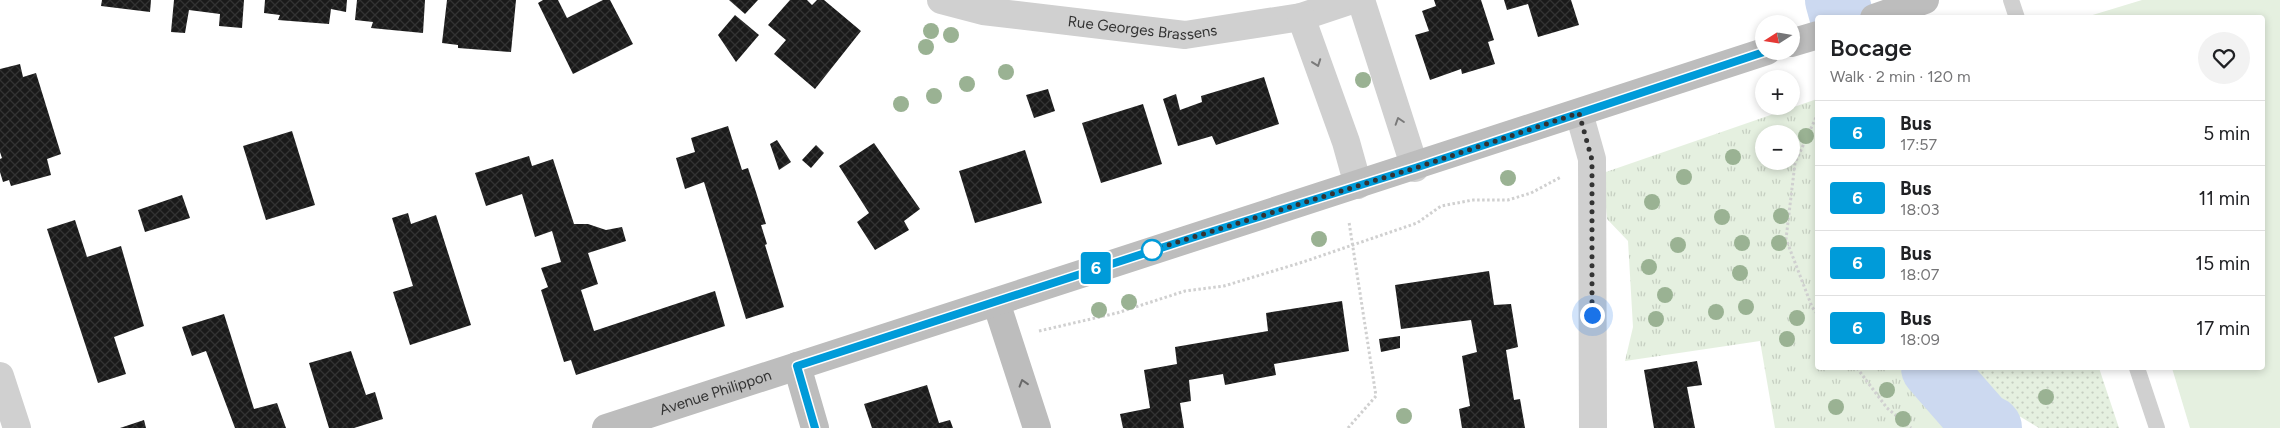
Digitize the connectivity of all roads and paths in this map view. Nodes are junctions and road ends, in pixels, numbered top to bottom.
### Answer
1 (941, 0) edge
2 (1352, 0) edge
3 (1360, 0) edge
4 (1925, 0) edge
5 (2011, 0) edge
6 (987, 6) edge
7 (1880, 15) edge
8 (2016, 15) edge
9 (1300, 17) junction
10 (1755, 55) edge
11 (1579, 113) junction
12 (1815, 119) edge
13 (1592, 165) junction
14 (1415, 168) junction
15 (1351, 187) junction
16 (1353, 245) junction
17 (996, 302) junction
18 (1815, 311) edge
19 (1009, 338) junction
20 (797, 366) junction
21 (1858, 370) edge
22 (2138, 370) edge
23 (0, 376) edge
24 (17, 428) edge
25 (606, 428) edge
26 (815, 428) edge
27 (1037, 428) edge
28 (1348, 428) edge
29 (1593, 428) edge
30 (1911, 428) edge
31 (2157, 428) edge

1 - 6 street, Rue Georges Brassens
2 - 9 street, Rue Georges Brassens
14 -> 3 street
4 - 7 street
5 - 8 lane
6 - 9 street, Rue Georges Brassens
9 -> 15 street
10 - 11 street, Avenue Philippon
11 - 13 street
11 - 14 street, Avenue Philippon
12 - 18 path
13 - 16 path
13 - 29 street
14 - 15 street, Avenue Philippon
15 - 16 path
15 - 17 street, Avenue Philippon
16 - 19 path
16 - 28 path
17 - 19 street
17 - 20 street, Avenue Philippon
27 -> 19 street
20 - 25 street, Avenue Philippon
20 - 26 street
21 - 30 path
22 - 31 lane
23 - 24 street

